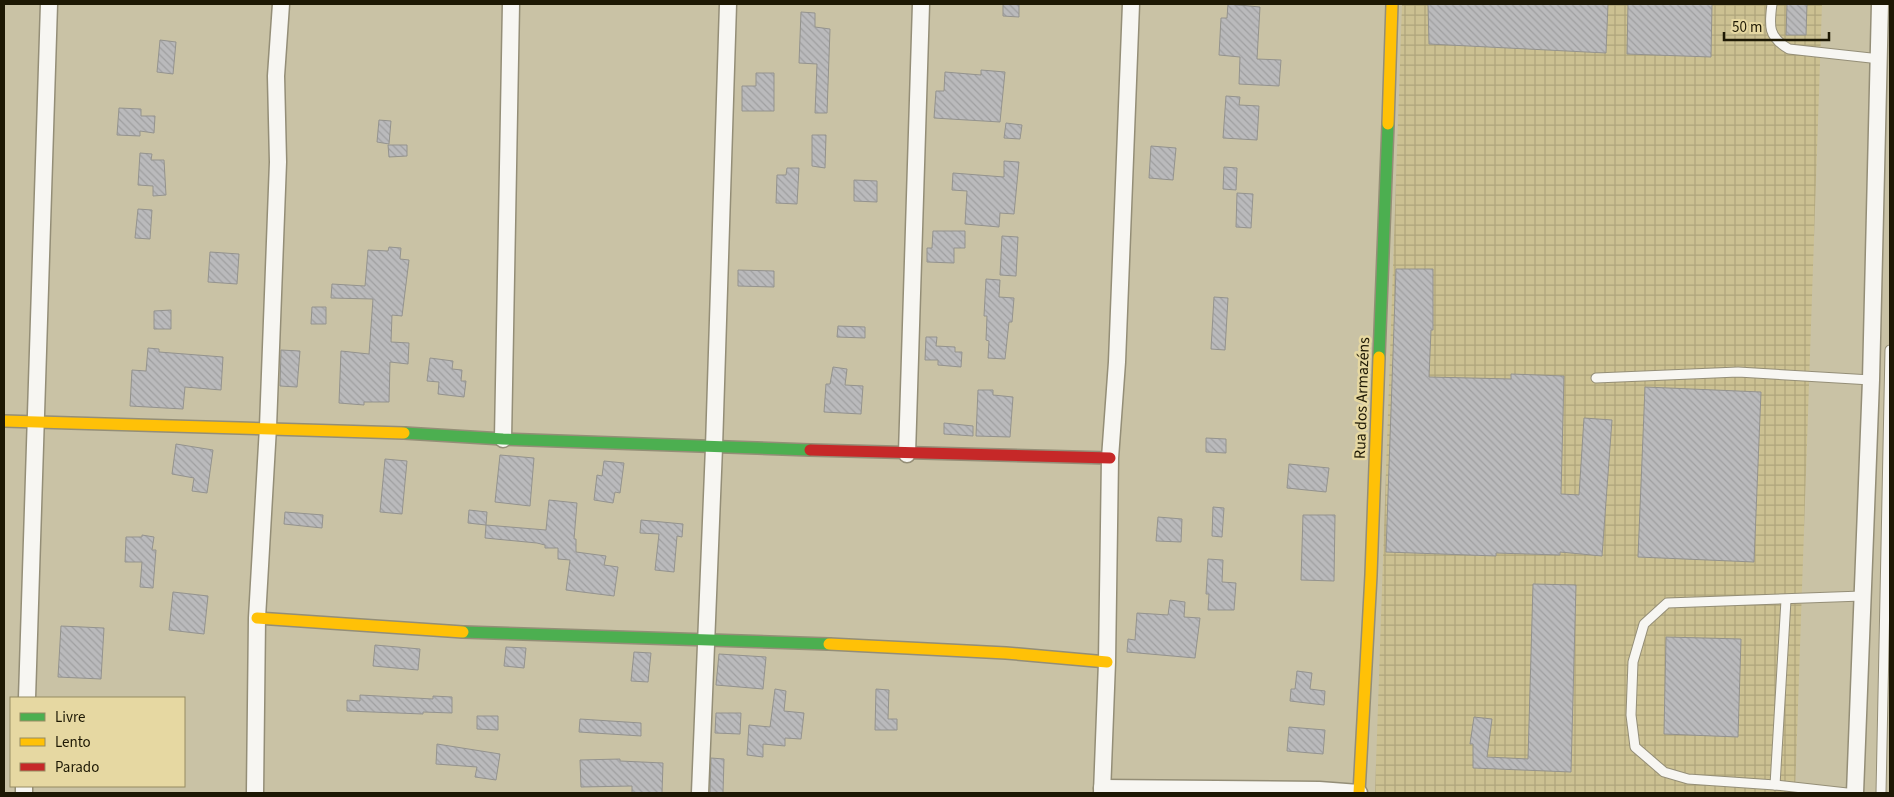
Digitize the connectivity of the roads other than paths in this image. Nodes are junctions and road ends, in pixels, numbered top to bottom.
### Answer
1 (49, 4) edge
2 (281, 4) edge
3 (511, 4) edge
4 (728, 4) edge
5 (921, 4) edge
6 (1132, 4) edge
7 (1392, 4) edge
8 (1772, 4) edge
9 (1880, 4) edge
10 (1880, 59) junction
11 (1890, 350) edge
12 (1596, 378) dead end
13 (1870, 380) junction
14 (4, 421) edge
15 (34, 422) junction
16 (268, 427) junction
17 (503, 439) junction
18 (714, 447) junction
19 (907, 454) junction
20 (1110, 458) junction
21 (1862, 596) junction
22 (1786, 600) junction
23 (257, 618) junction
24 (706, 638) junction
25 (1107, 662) junction
26 (27, 697) edge
27 (1776, 785) junction
28 (1102, 791) edge
29 (255, 793) edge
30 (700, 793) edge
31 (1360, 793) edge
32 (1847, 793) edge
33 (1855, 793) edge
34 (1881, 793) edge

1 - 15 street
2 - 16 street
3 - 17 street
4 - 18 street
5 - 19 street
6 - 20 street
7 - 31 street, Rua dos Armazéns
8 - 10 lane
9 - 10 street
10 - 13 street
11 - 34 lane
12 - 13 lane
13 - 21 street
14 - 15 street
15 - 16 street
15 - 26 street
16 - 17 street
16 - 23 street
17 - 18 street
18 - 19 street
18 - 24 street
19 - 20 street
20 - 25 street
21 - 22 lane
21 - 33 street
22 - 27 lane
22 - 27 lane
23 - 24 street
23 - 29 street
24 - 25 street
24 - 30 street
25 - 28 street
27 - 32 lane
28 - 31 street

